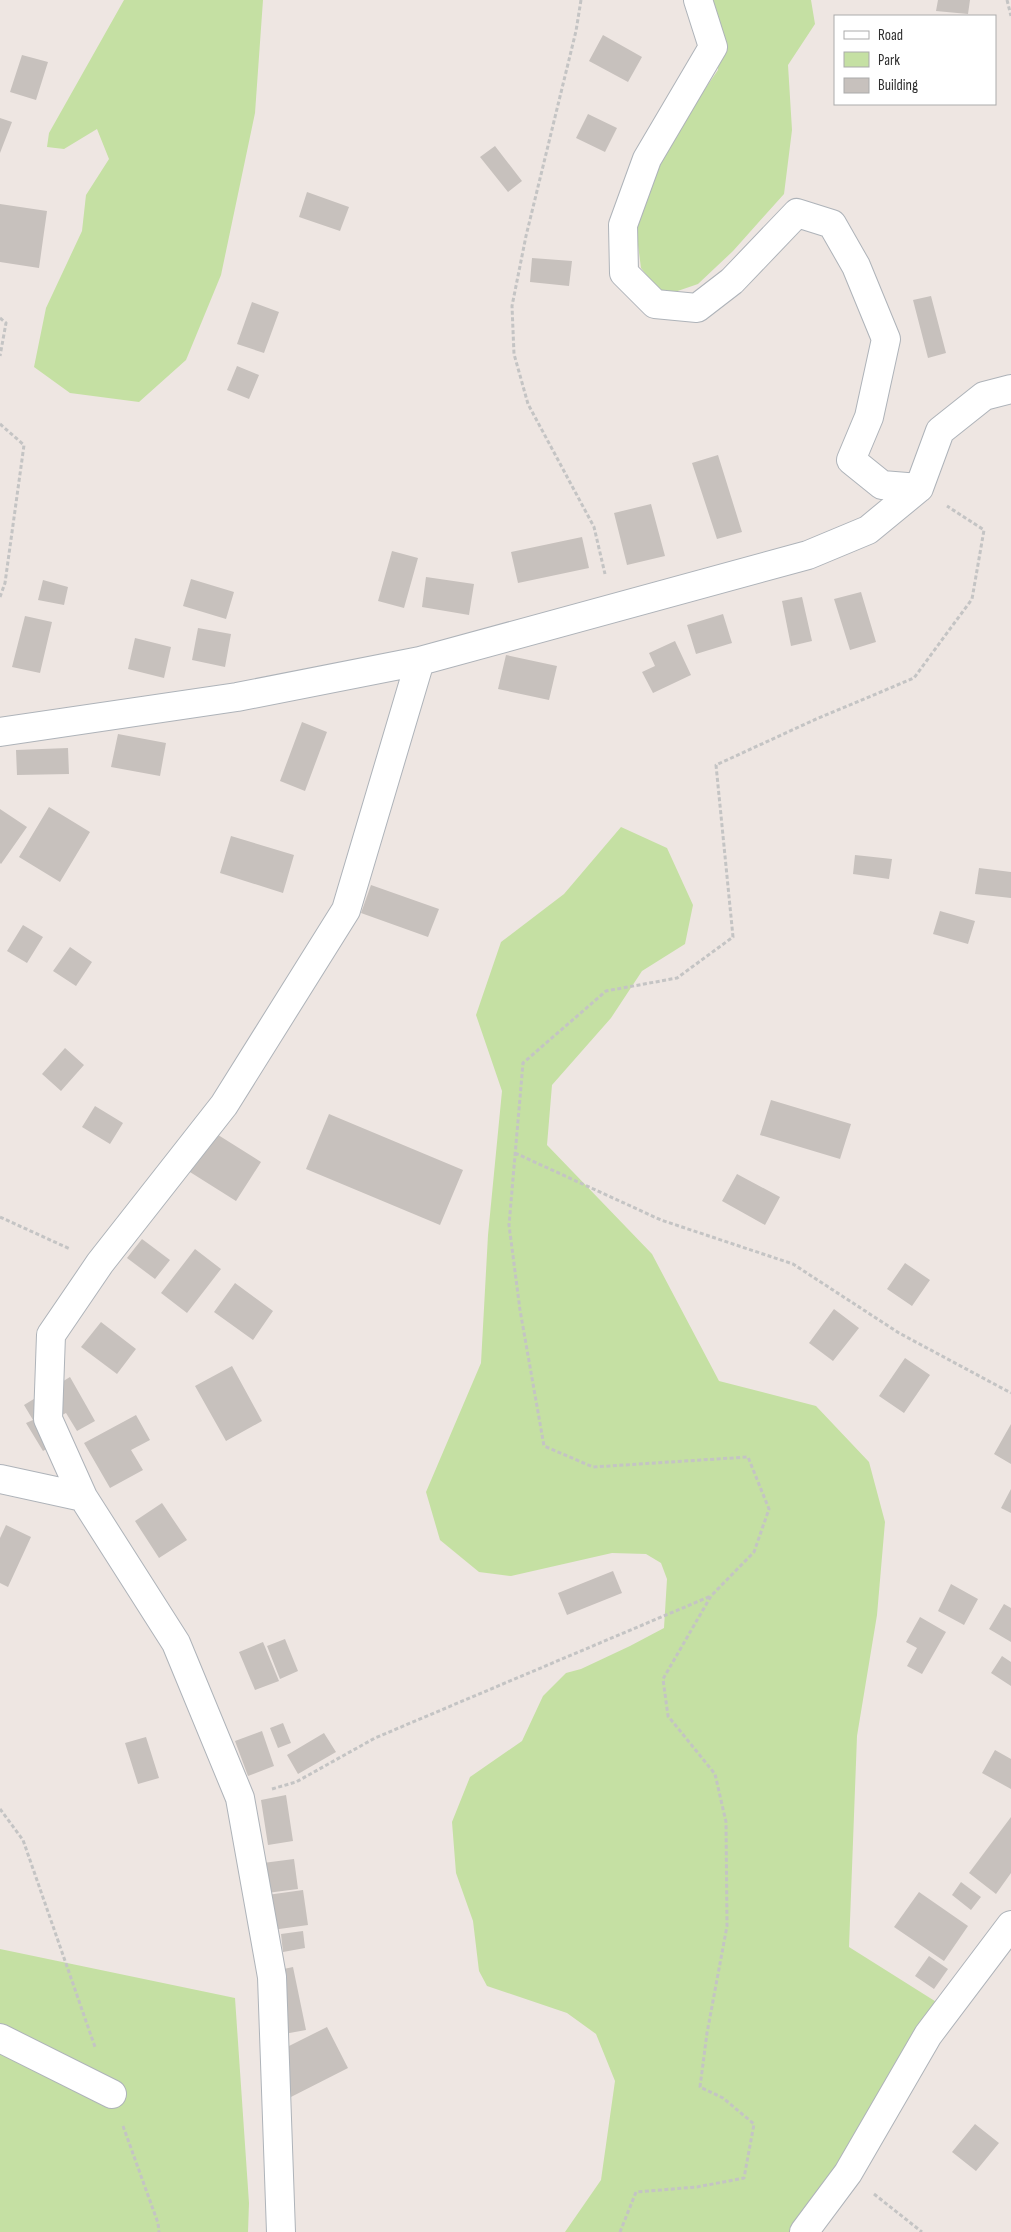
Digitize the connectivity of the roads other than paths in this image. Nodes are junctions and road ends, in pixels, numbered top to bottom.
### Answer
1 (698, 0) edge
2 (1011, 389) edge
3 (919, 488) junction
4 (420, 661) junction
5 (0, 732) edge
6 (0, 1479) edge
7 (83, 1497) junction
8 (1011, 1926) edge
9 (0, 2038) edge
10 (112, 2094) road end
11 (281, 2232) edge
12 (804, 2232) edge

1 - 3 street
2 - 3 street
3 - 4 street
4 - 5 street
4 - 7 street
6 - 7 street
7 - 11 street
8 - 12 street
9 - 10 street

